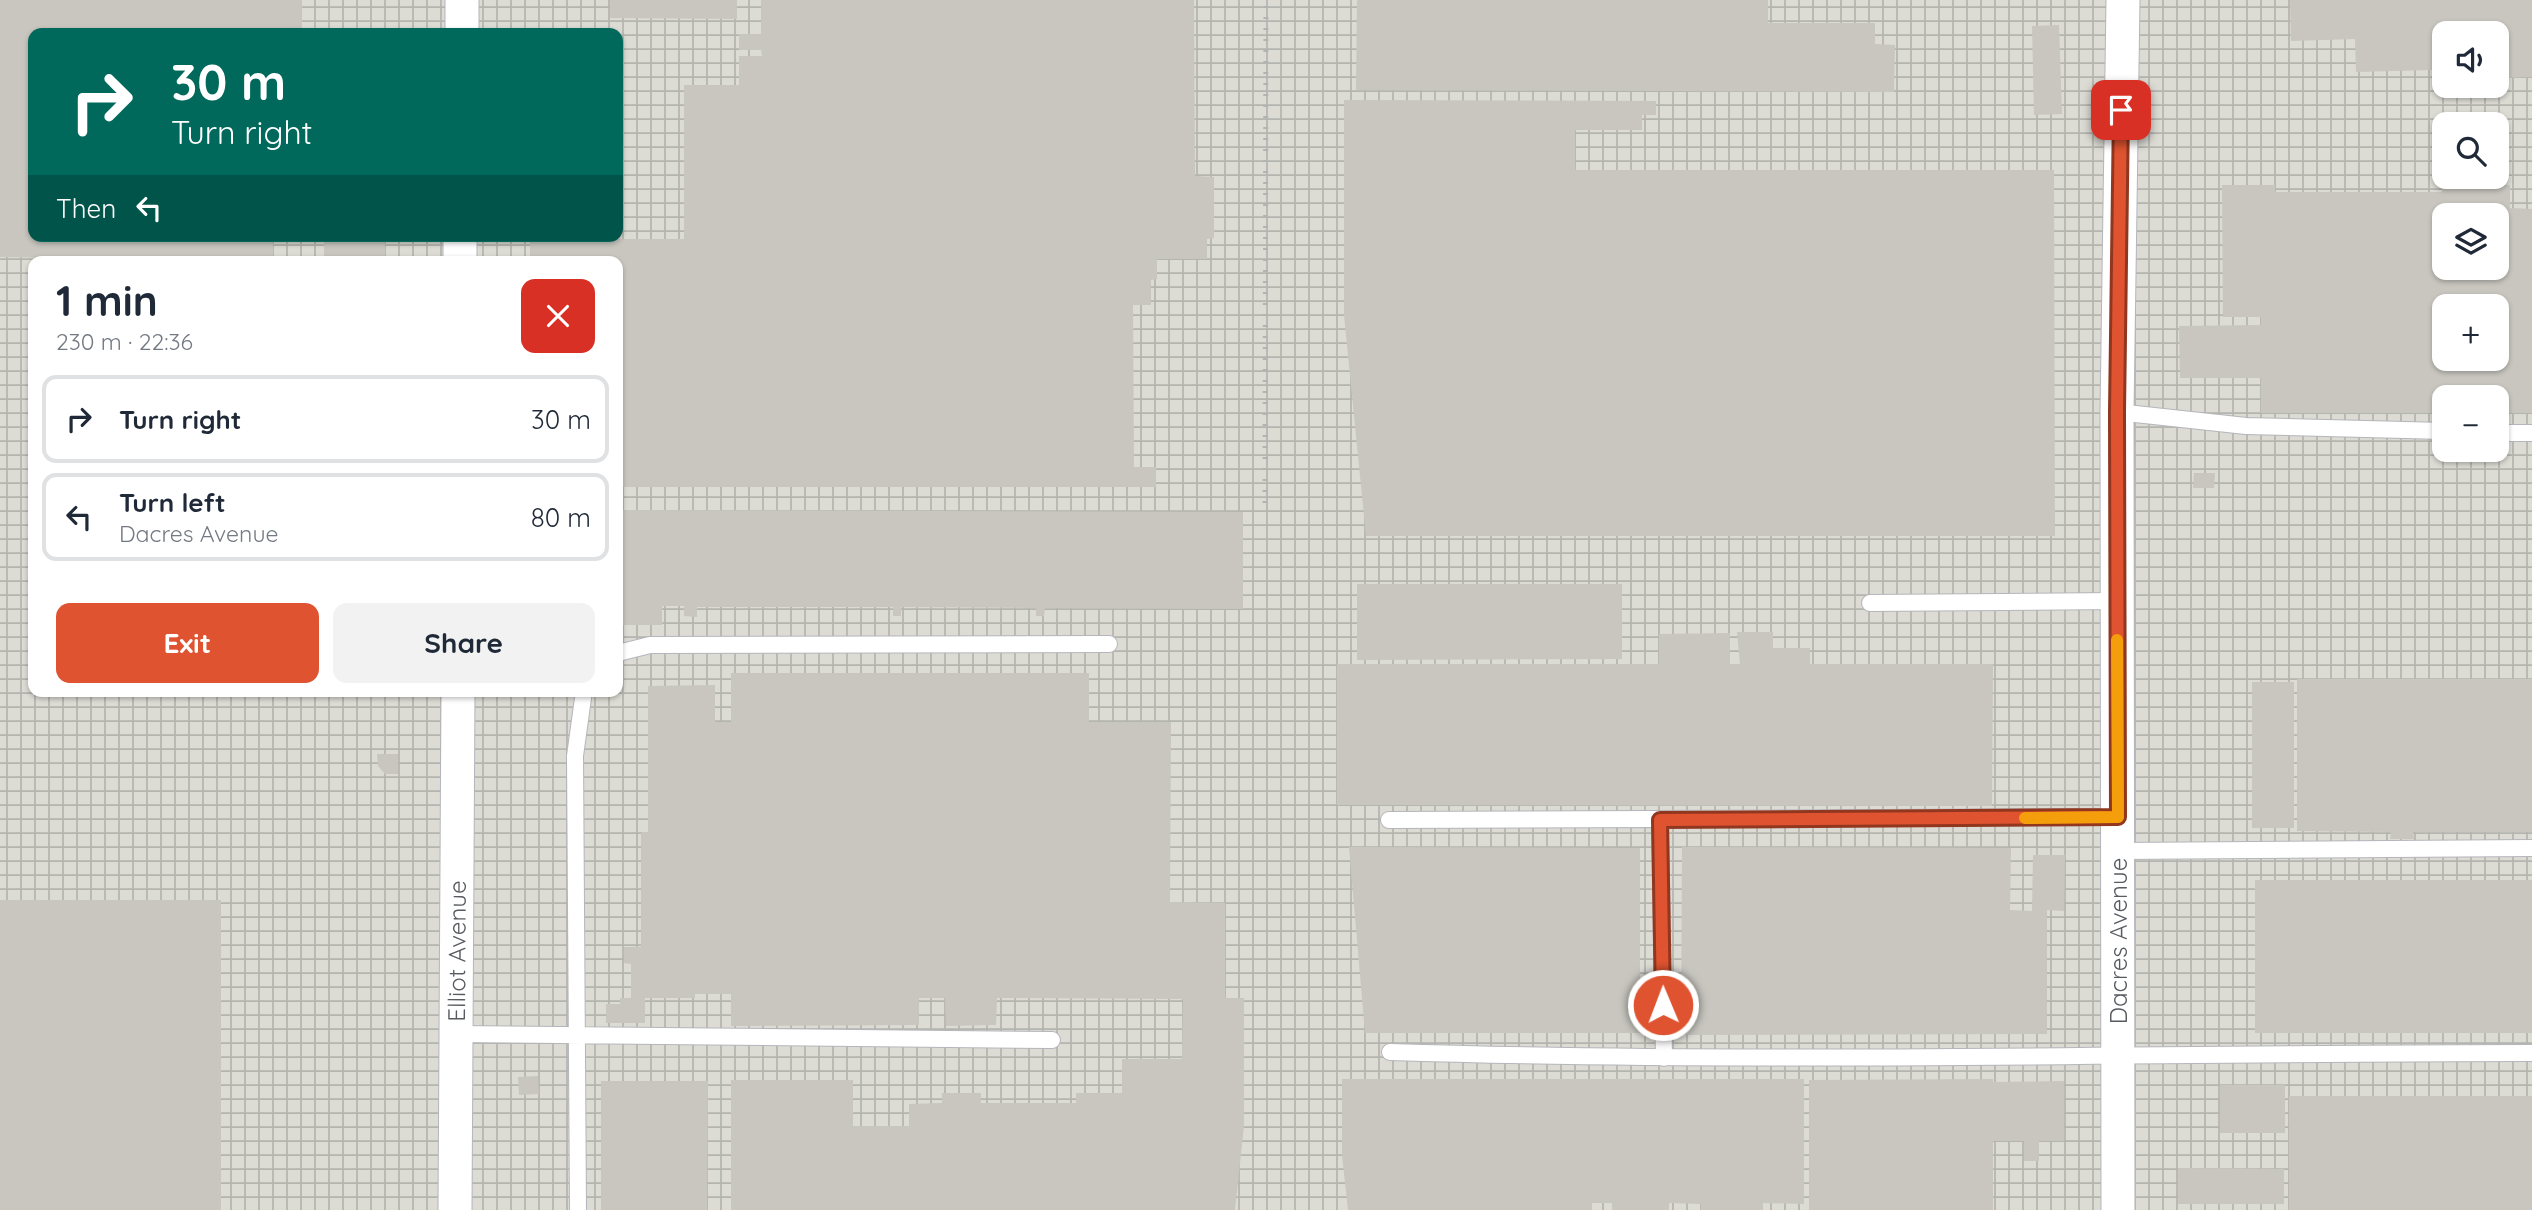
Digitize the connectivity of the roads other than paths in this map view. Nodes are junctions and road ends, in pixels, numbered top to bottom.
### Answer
1 (462, 0) edge
2 (2123, 0) edge
3 (462, 28) edge
4 (2117, 412) junction
5 (2432, 431) edge
6 (2509, 433) edge
7 (2532, 433) edge
8 (2117, 601) junction
9 (1870, 603) dead end
10 (1109, 644) dead end
11 (623, 652) edge
12 (458, 697) edge
13 (583, 697) edge
14 (2118, 817) junction
15 (1390, 820) dead end
16 (1660, 820) junction
17 (2532, 848) edge
18 (2118, 851) junction
19 (455, 1034) junction
20 (575, 1035) junction
21 (1052, 1040) dead end
22 (1390, 1052) dead end
23 (2532, 1053) edge
24 (1664, 1058) junction
25 (2118, 1058) junction
26 (455, 1210) edge
27 (578, 1210) edge
28 (2118, 1210) edge

1 - 3 street
2 - 4 street, Dacres Avenue
4 - 5 lane
4 - 8 street, Dacres Avenue
6 - 7 lane
8 - 9 lane
8 - 14 street, Dacres Avenue
10 - 11 lane
12 - 19 street, Elliot Avenue
13 - 20 lane
14 - 16 lane
14 - 18 street, Dacres Avenue
15 - 16 lane
16 - 24 lane
17 - 18 lane
18 - 25 street, Dacres Avenue
19 - 20 lane
19 - 26 street, Elliot Avenue
20 - 21 lane
20 - 27 lane
22 - 24 lane
23 - 25 lane
24 - 25 lane
25 - 28 street, Dacres Avenue

